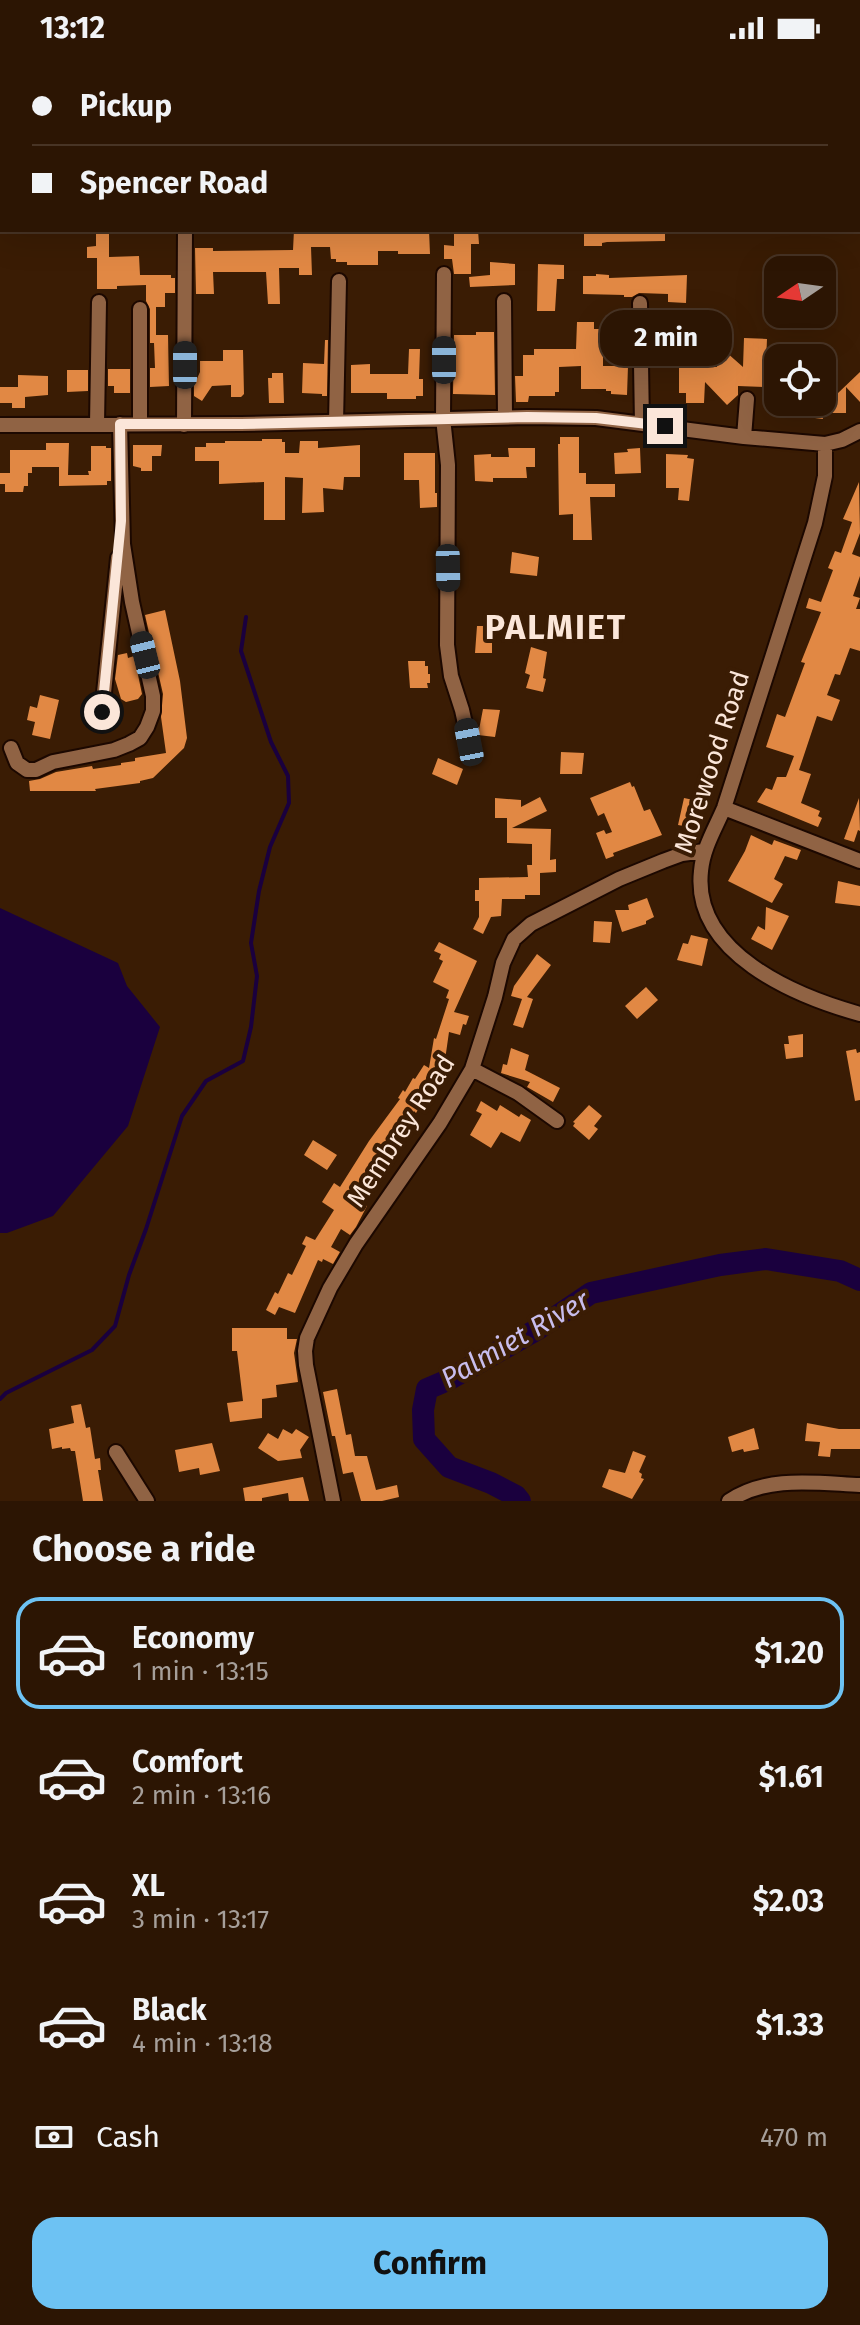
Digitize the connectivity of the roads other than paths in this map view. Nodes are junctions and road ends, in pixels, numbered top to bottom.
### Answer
1 (185, 232) edge
2 (444, 274) dead end
3 (339, 281) dead end
4 (504, 301) dead end
5 (99, 302) dead end
6 (640, 303) dead end
7 (140, 309) dead end
8 (747, 399) dead end
9 (505, 417) junction
10 (443, 418) junction
11 (336, 422) junction
12 (97, 424) junction
13 (120, 424) junction
14 (140, 424) junction
15 (642, 424) junction
16 (0, 425) edge
17 (184, 425) junction
18 (860, 431) edge
19 (744, 437) junction
20 (825, 444) junction
21 (121, 521) junction
22 (102, 712) dead end
23 (469, 742) dead end
24 (11, 748) dead end
25 (724, 808) junction
26 (704, 851) junction
27 (860, 861) edge
28 (860, 1014) edge
29 (472, 1069) junction
30 (557, 1121) dead end
31 (116, 1452) dead end
32 (860, 1485) edge
33 (147, 1501) edge
34 (333, 1501) edge
35 (729, 1501) edge

1 - 17 street
2 - 10 street
3 - 11 street
4 - 9 street
5 - 12 street
6 - 15 street
7 - 14 street
8 - 19 street
9 - 10 street
9 - 15 street
10 - 11 street
10 - 23 street
11 - 17 street
12 - 13 street
12 - 16 street
13 - 14 street
13 - 21 street
14 - 17 street
15 - 19 street
18 - 20 street
19 - 20 street
20 - 25 street, Morewood Road
21 - 22 street
21 - 24 street
25 - 26 street, Morewood Road
25 - 27 street
26 - 28 street, Morewood Road
26 - 29 street, Membrey Road
29 - 30 street
29 - 34 street, Membrey Road
31 - 33 street
32 - 35 street

